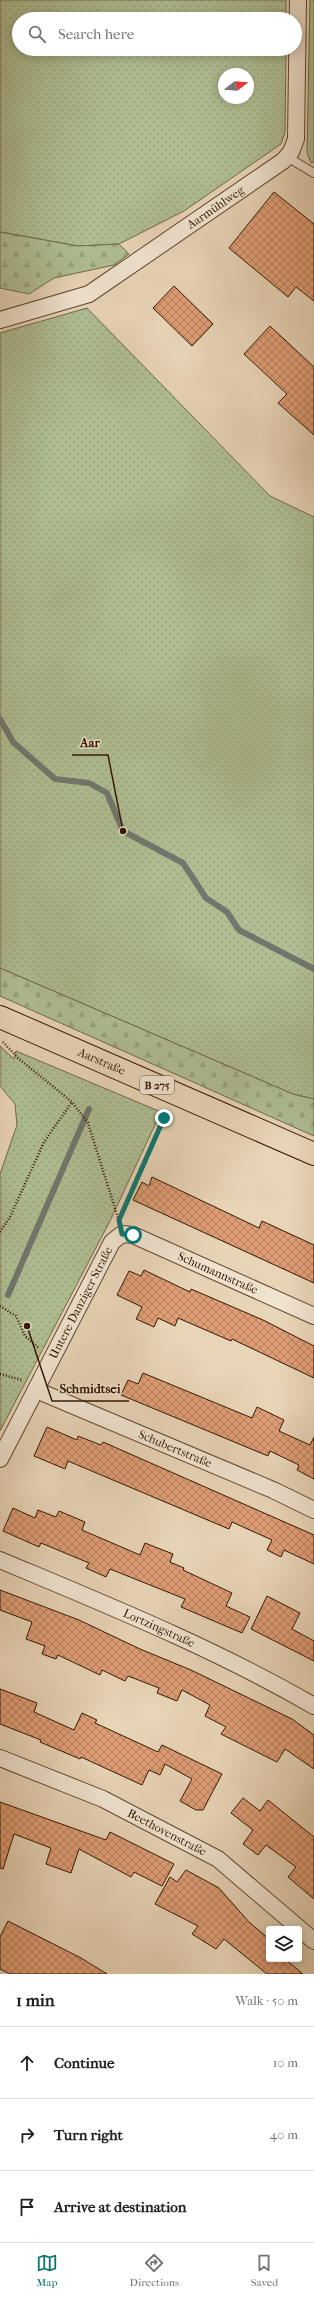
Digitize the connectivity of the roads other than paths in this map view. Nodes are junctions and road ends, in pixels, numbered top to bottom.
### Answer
1 (298, 0) edge
2 (298, 12) edge
3 (297, 56) edge
4 (287, 157) junction
5 (314, 173) edge
6 (0, 320) edge
7 (0, 1016) edge
8 (314, 1154) edge
9 (122, 1234) joint
10 (314, 1316) edge
11 (36, 1390) junction
12 (0, 1459) edge
13 (314, 1510) edge
14 (0, 1560) edge
15 (314, 1706) edge
16 (0, 1758) edge
17 (314, 1941) edge

1 - 2 street, Aarmühlweg
3 - 4 street, Aarmühlweg
4 - 5 lane
4 - 6 street, Aarmühlweg
7 - 8 main road, Aarstraße / B 275
9 - 10 street, Schumannstraße
9 - 11 street, Untere Danziger Straße
11 - 12 street, Untere Danziger Straße
11 - 13 street, Schubertstraße
14 - 15 street, Lortzingstraße
16 - 17 street, Beethovenstraße

